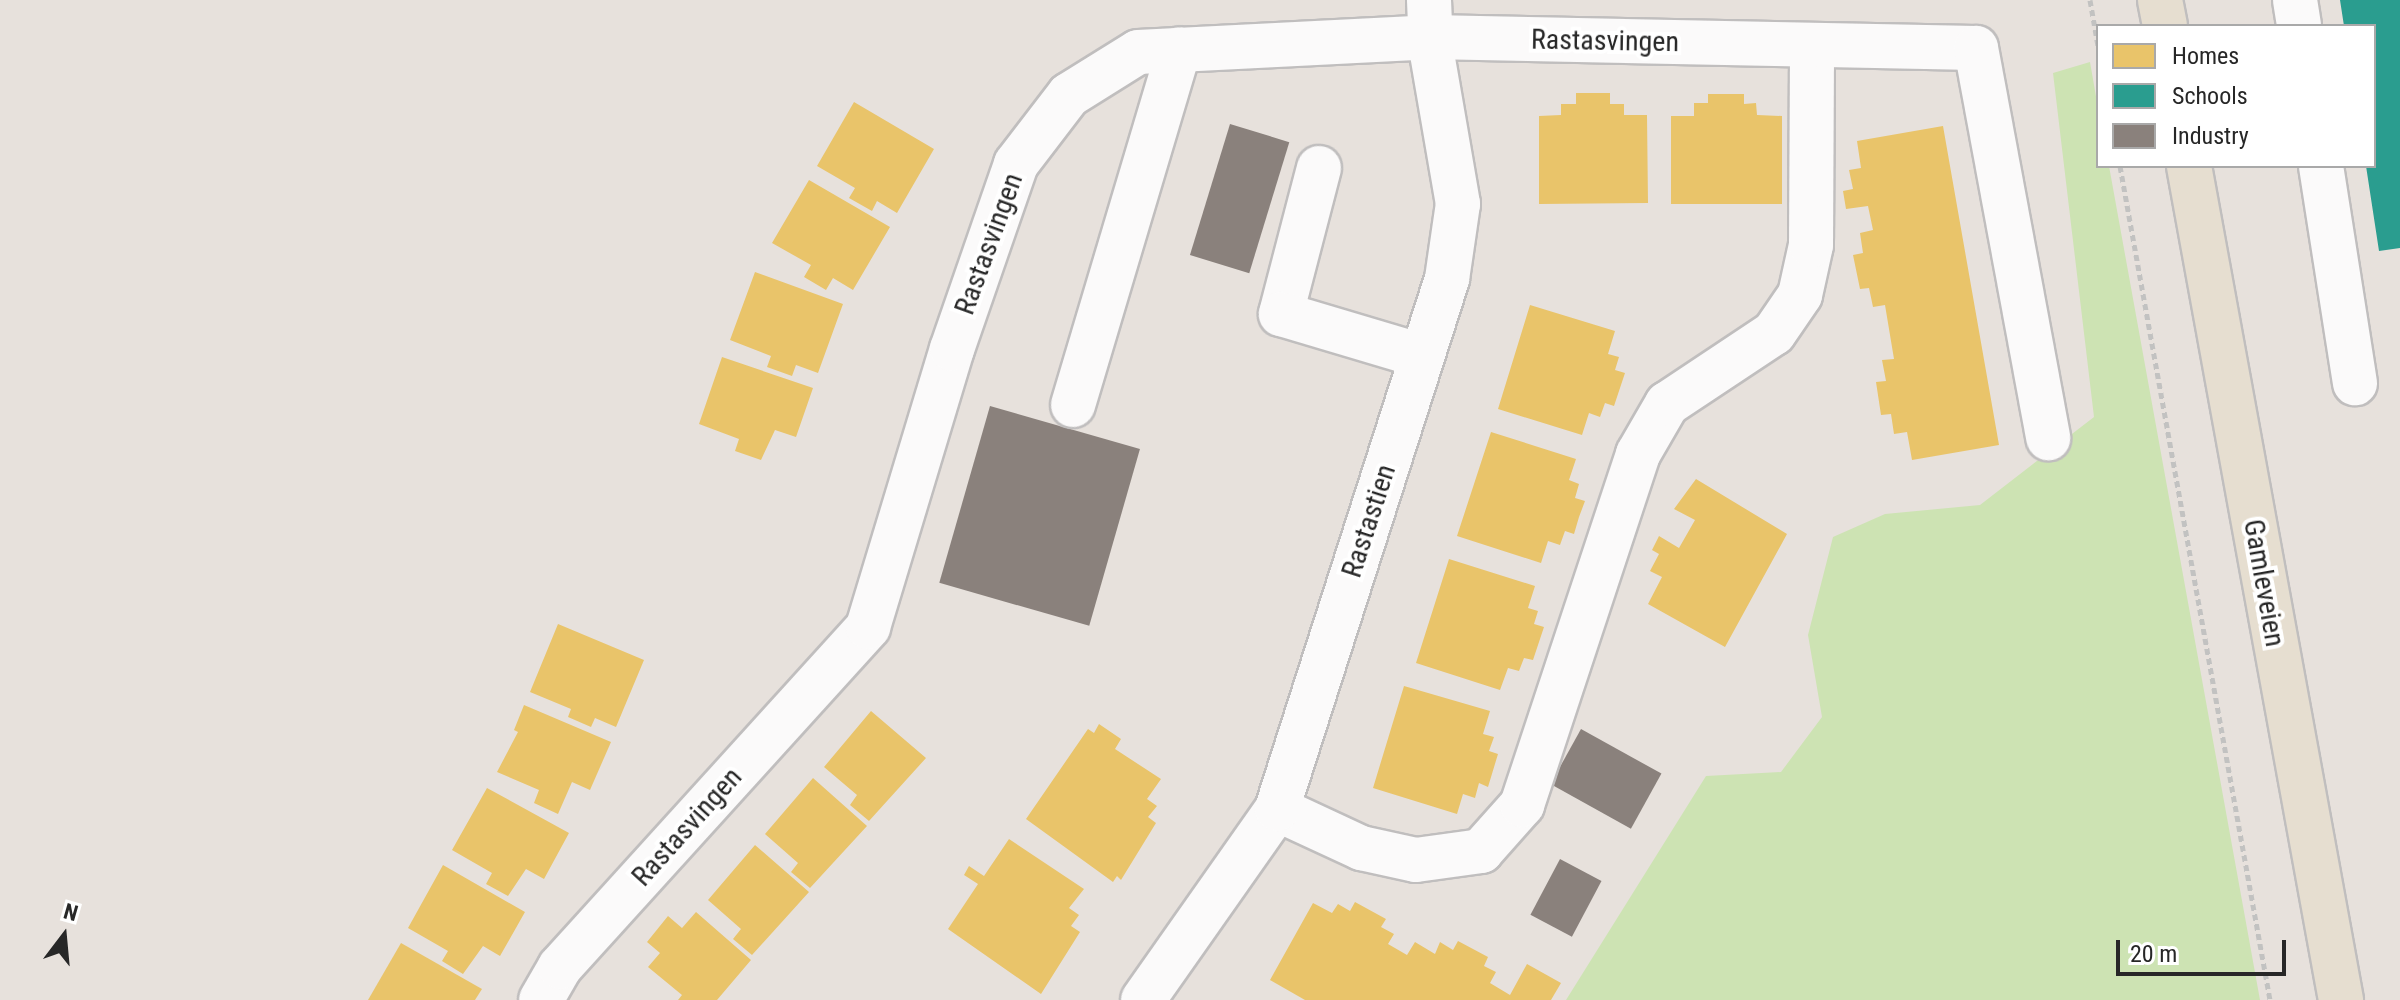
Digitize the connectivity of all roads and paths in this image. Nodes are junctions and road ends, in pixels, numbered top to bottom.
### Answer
1 (2090, 0) edge
2 (2160, 0) edge
3 (2295, 0) edge
4 (1430, 18) edge
5 (2165, 24) edge
6 (2299, 24) edge
7 (2096, 34) edge
8 (1812, 45) junction
9 (1179, 49) junction
10 (1319, 168) dead end
11 (2120, 168) edge
12 (2189, 168) edge
13 (2321, 168) edge
14 (1422, 356) junction
15 (2355, 383) dead end
16 (1073, 405) dead end
17 (2048, 438) dead end
18 (1277, 809) junction
19 (541, 1000) edge
20 (1143, 1000) edge
21 (2270, 1000) edge
22 (2341, 1000) edge

1 - 7 path
2 - 5 main road
3 - 6 street
4 - 8 street, Rastasvingen
4 - 9 street, Rastasvingen
4 - 14 street, Rastastien
8 - 17 street, Rastasvingen
8 - 18 street
9 - 16 street
9 - 19 street, Rastasvingen
10 - 14 street
11 - 21 path
12 - 22 main road, Gamleveien
13 - 15 street
14 - 18 street, Rastastien
18 - 20 street, Rastastien

